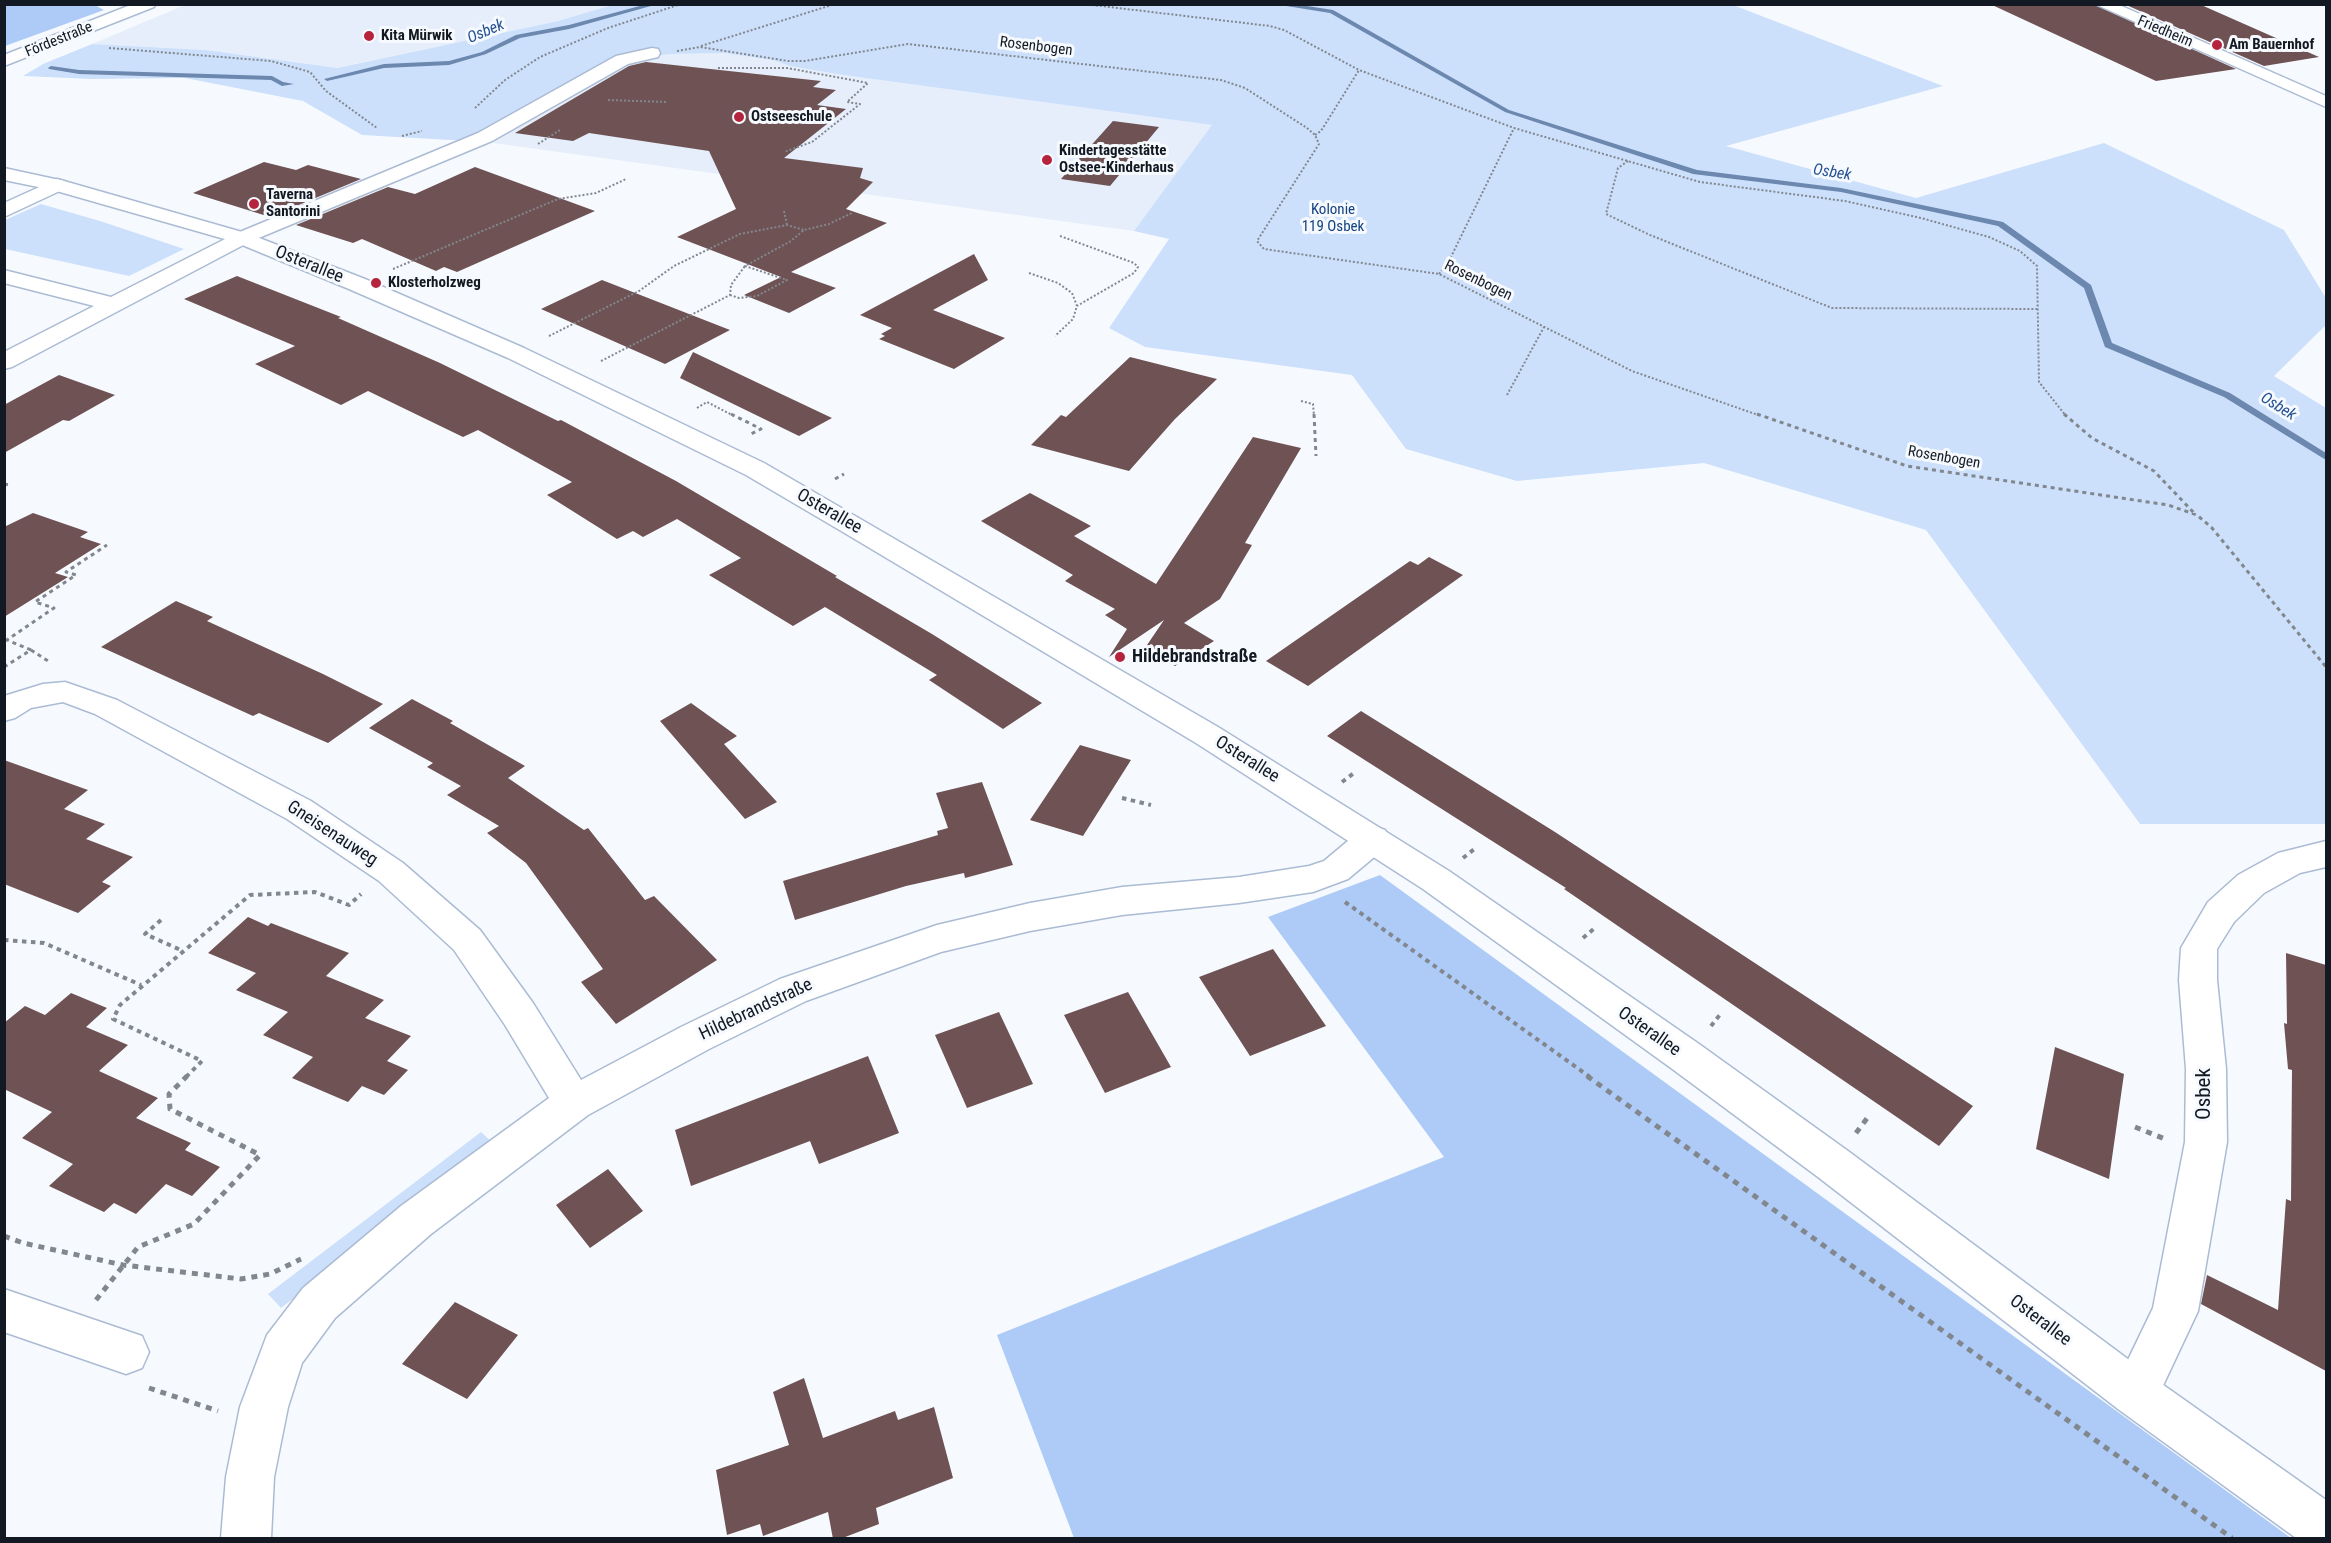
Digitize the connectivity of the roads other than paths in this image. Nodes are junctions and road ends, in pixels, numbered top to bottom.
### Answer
1 (148, 4) edge
2 (2103, 4) edge
3 (652, 53) road end
4 (4, 61) edge
5 (2326, 102) edge
6 (4, 174) edge
7 (57, 185) junction
8 (4, 210) edge
9 (242, 238) junction
10 (4, 276) edge
11 (111, 304) junction
12 (4, 362) edge
13 (4, 711) edge
14 (1373, 839) junction
15 (2326, 854) edge
16 (574, 1103) junction
17 (4, 1310) edge
18 (126, 1352) road end
19 (2135, 1393) junction
20 (2326, 1530) edge
21 (246, 1539) edge

1 - 4 street, Fördestraße
2 - 5 street, Friedheim
3 - 9 street
6 - 7 street, Osterallee
7 - 8 street
7 - 9 street, Osterallee
9 - 11 street
9 - 14 street, Osterallee
10 - 11 street
11 - 12 street
13 - 16 street, Gneisenauweg
14 - 16 street, Hildebrandstraße
14 - 19 street, Osterallee
15 - 19 street, Osbek
16 - 21 street, Hildebrandstraße
17 - 18 street
19 - 20 street, Osterallee

